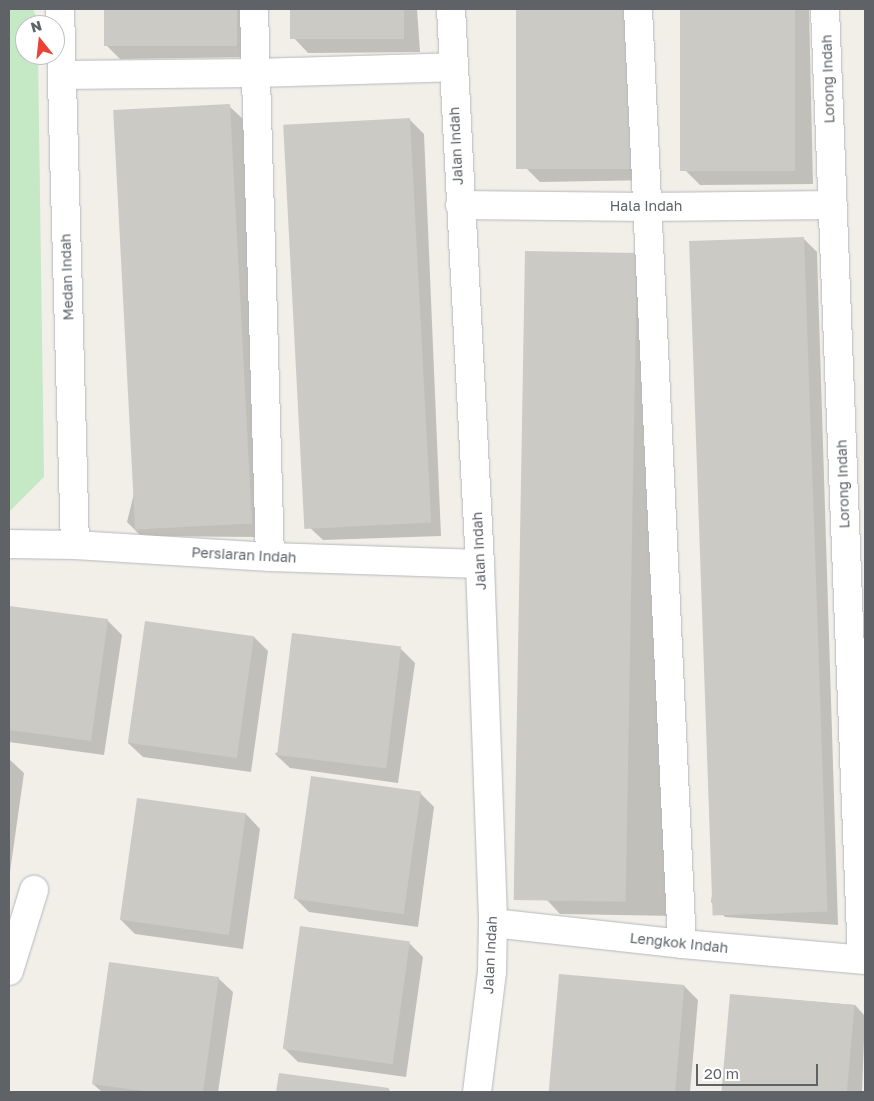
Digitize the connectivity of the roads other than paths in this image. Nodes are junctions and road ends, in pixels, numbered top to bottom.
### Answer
1 (60, 9) edge
2 (254, 9) edge
3 (450, 9) edge
4 (638, 9) edge
5 (825, 9) edge
6 (453, 67) junction
7 (256, 73) junction
8 (62, 75) junction
9 (460, 205) junction
10 (833, 205) junction
11 (646, 207) junction
12 (854, 476) edge
13 (9, 544) edge
14 (75, 545) junction
15 (270, 557) junction
16 (480, 564) junction
17 (34, 890) dead end
18 (493, 923) junction
19 (682, 944) junction
20 (864, 960) edge
21 (9, 971) edge
22 (476, 1092) edge

1 - 8 street, Medan Indah
2 - 7 street
3 - 6 street, Jalan Indah
4 - 11 street
5 - 10 street, Lorong Indah
6 - 7 street
6 - 9 street, Jalan Indah
7 - 8 street
7 - 15 street
8 - 14 street, Medan Indah
9 - 11 street, Hala Indah
9 - 16 street, Jalan Indah
10 - 11 street, Hala Indah
10 - 12 street, Lorong Indah
11 - 19 street
12 - 20 street, Lorong Indah
13 - 14 street, Persiaran Indah
14 - 15 street, Persiaran Indah
15 - 16 street, Persiaran Indah
16 - 18 street, Jalan Indah
17 - 21 street
18 - 19 street, Lengkok Indah
18 - 22 street, Jalan Indah
19 - 20 street, Lengkok Indah

